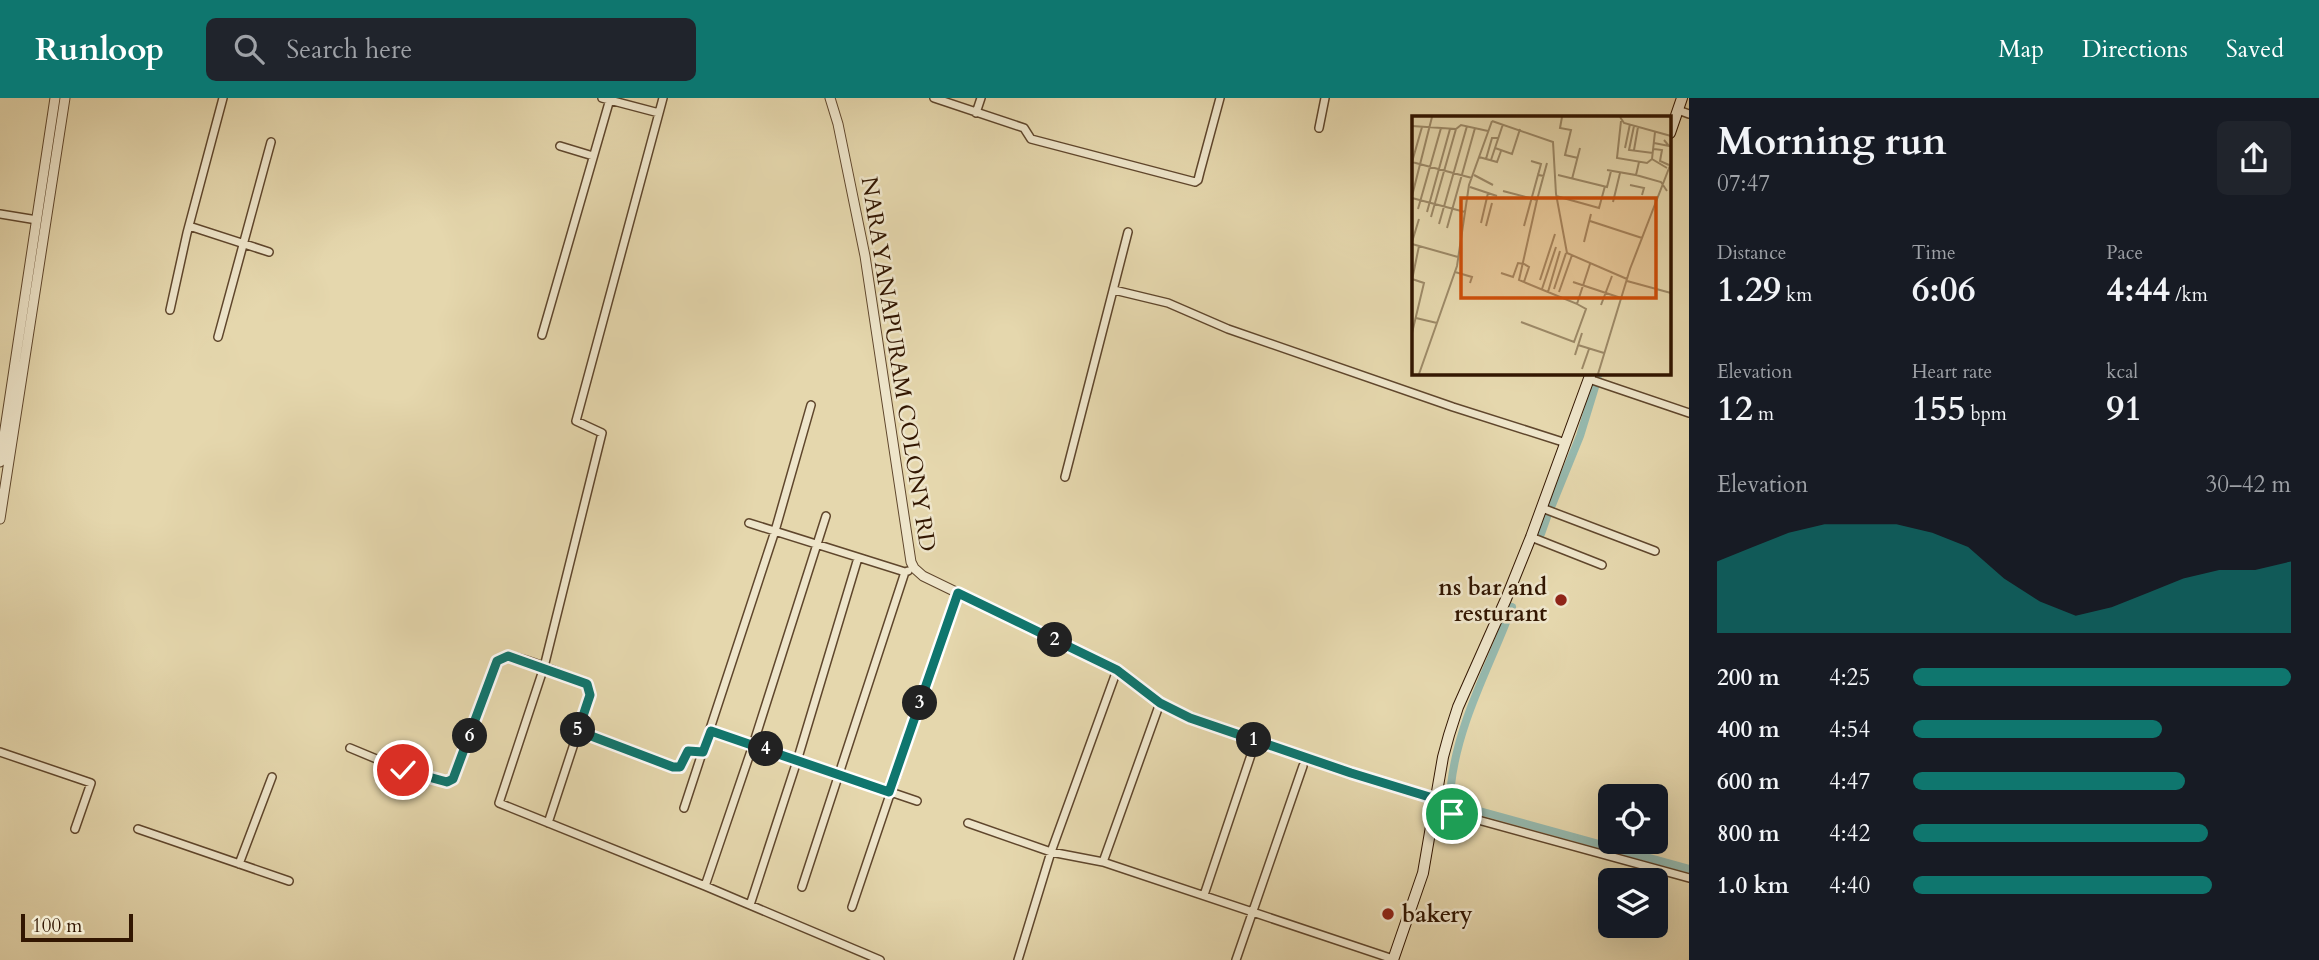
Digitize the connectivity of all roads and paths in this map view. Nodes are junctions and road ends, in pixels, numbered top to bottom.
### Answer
1 (55, 98) edge
2 (65, 98) edge
3 (223, 98) edge
4 (663, 98) edge
5 (830, 98) edge
6 (934, 98) edge
7 (981, 98) edge
8 (1220, 98) edge
9 (1325, 98) edge
10 (1682, 98) edge
11 (607, 99) edge
12 (1678, 110) junction
13 (659, 113) junction
14 (976, 113) junction
15 (1689, 114) edge
16 (1672, 127) edge
17 (1318, 128) dead end
18 (271, 142) dead end
19 (559, 146) dead end
20 (593, 156) junction
21 (0, 214) edge
22 (37, 220) junction
23 (189, 226) junction
24 (1128, 232) dead end
25 (243, 244) junction
26 (269, 253) dead end
27 (1114, 290) junction
28 (170, 310) dead end
29 (542, 335) dead end
30 (218, 337) dead end
31 (1590, 376) edge
32 (811, 405) dead end
33 (1689, 413) edge
34 (1566, 443) junction
35 (0, 462) edge
36 (1065, 477) dead end
37 (1542, 508) junction
38 (826, 516) dead end
39 (0, 519) edge
40 (749, 523) dead end
41 (775, 531) junction
42 (1531, 537) junction
43 (817, 543) junction
44 (1655, 551) dead end
45 (858, 558) junction
46 (1602, 565) dead end
47 (910, 570) junction
48 (958, 593) junction
49 (544, 667) junction
50 (1117, 670) junction
51 (1160, 703) junction
52 (578, 731) junction
53 (711, 731) junction
54 (753, 745) junction
55 (350, 748) dead end
56 (0, 752) edge
57 (703, 752) junction
58 (1252, 752) dead end
59 (797, 761) junction
60 (1303, 766) dead end
61 (837, 774) junction
62 (272, 777) dead end
63 (889, 792) junction
64 (1436, 799) junction
65 (917, 801) dead end
66 (684, 808) dead end
67 (1434, 814) junction
68 (548, 823) junction
69 (968, 823) dead end
70 (75, 829) dead end
71 (138, 829) dead end
72 (1051, 852) junction
73 (1103, 862) junction
74 (239, 864) junction
75 (1689, 878) edge
76 (289, 881) dead end
77 (705, 886) junction
78 (802, 887) dead end
79 (1204, 895) junction
80 (750, 905) junction
81 (852, 907) dead end
82 (1253, 912) junction
83 (880, 960) edge
84 (1018, 960) edge
85 (1236, 960) edge
86 (1393, 960) edge

1 - 22 street
2 - 39 street
3 - 23 street
4 - 13 street
5 - 47 street, NARAYANAPURAM COLONY RD
6 - 14 street
7 - 14 street
8 - 14 street
9 - 17 street
10 - 12 main road
11 - 13 street
11 - 20 street
12 - 15 street
12 - 16 main road
13 - 49 street
18 - 25 street
19 - 20 street
20 - 29 street
21 - 22 street
22 - 35 street
23 - 25 street
23 - 28 street
24 - 27 street
25 - 26 street
25 - 30 street
27 - 34 street
27 - 36 street
31 - 33 street
31 - 34 main road
32 - 41 street
34 - 37 main road
37 - 42 main road
37 - 44 street
38 - 43 street
40 - 41 street
41 - 43 street
41 - 53 street
42 - 46 street
42 - 64 main road
43 - 45 street
43 - 54 street
45 - 47 street
45 - 59 street
47 - 48 street, NARAYANAPURAM COLONY RD
47 - 61 street
48 - 50 street, NARAYANAPURAM COLONY RD
48 - 63 street
49 - 52 street
49 - 55 street
49 - 68 street
50 - 51 street, NARAYANAPURAM COLONY RD
50 - 72 street
51 - 64 street, NARAYANAPURAM COLONY RD
51 - 73 street
52 - 57 street
52 - 68 street
53 - 54 street
53 - 57 street
54 - 59 street
54 - 77 street
56 - 70 street
57 - 66 street
58 - 79 street
59 - 61 street
59 - 80 street
60 - 82 street
61 - 63 street
61 - 78 street
62 - 74 street
63 - 65 street
63 - 81 street
64 - 67 main road
67 - 75 street
67 - 86 main road
68 - 77 street
69 - 72 street
71 - 74 street
72 - 73 street
72 - 84 street
73 - 79 street
74 - 76 street
77 - 80 street
79 - 82 street
80 - 83 street
82 - 85 street
82 - 86 street

